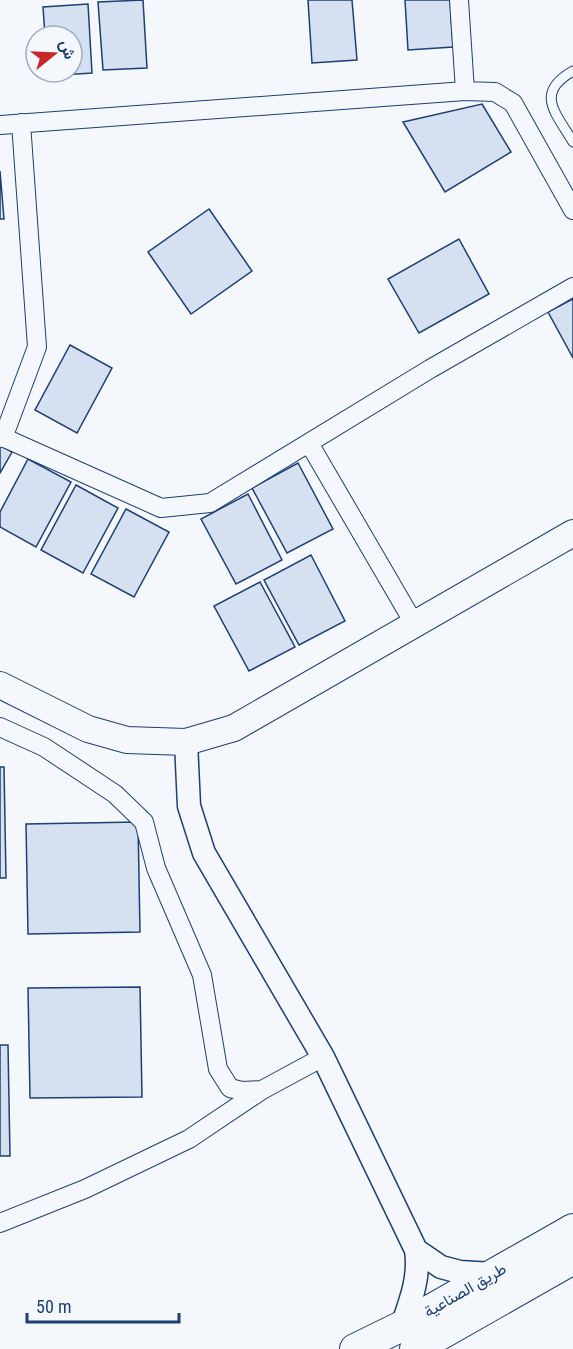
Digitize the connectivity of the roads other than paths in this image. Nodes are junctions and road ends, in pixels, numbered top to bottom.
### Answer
1 (459, 0) edge
2 (573, 71) edge
3 (465, 91) junction
4 (21, 123) junction
5 (0, 125) edge
6 (573, 142) edge
7 (573, 210) edge
8 (573, 287) edge
9 (2, 437) edge
10 (309, 443) junction
11 (573, 533) edge
12 (415, 625) junction
13 (0, 685) edge
14 (0, 727) edge
15 (186, 742) junction
16 (323, 1058) junction
17 (262, 1090) junction
18 (0, 1222) edge
19 (573, 1229) edge
20 (416, 1250) junction
21 (573, 1259) edge
22 (492, 1274) junction
23 (408, 1337) edge
24 (355, 1349) edge

1 - 3 street
2 - 6 lane
3 - 4 street
3 - 7 street
4 - 5 street
4 - 9 street
8 - 10 street
9 - 10 street
10 - 12 street
11 - 12 main road
12 - 15 main road
13 - 15 main road
14 - 17 street
15 - 16 street
16 - 17 street
16 - 20 street
17 - 18 street
19 - 22 highway, طريق الصناعية
20 - 22 street
20 - 23 street
21 - 23 highway, طريق الصناعية
22 - 23 highway, طريق الصناعية
23 - 24 highway, طريق الصناعية

